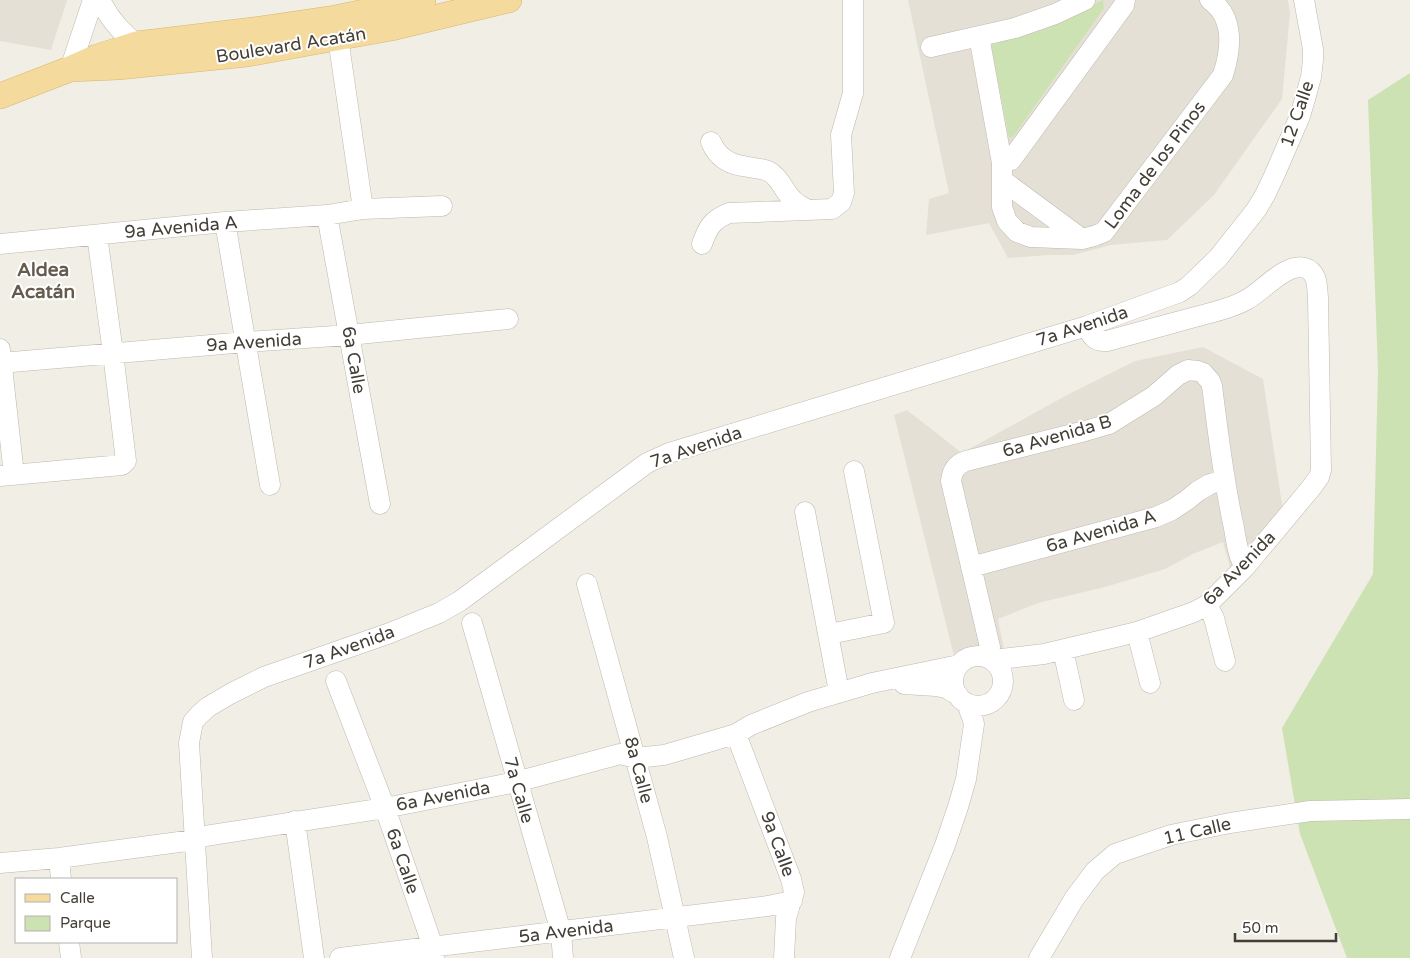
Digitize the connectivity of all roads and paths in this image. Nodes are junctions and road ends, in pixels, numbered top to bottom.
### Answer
1 (92, 0) edge
2 (100, 0) edge
3 (423, 0) edge
4 (509, 0) edge
5 (853, 0) edge
6 (1085, 0) edge
7 (1125, 0) edge
8 (1304, 0) edge
9 (1215, 1) edge
10 (979, 36) junction
11 (338, 38) junction
12 (137, 44) junction
13 (931, 46) dead end
14 (99, 62) junction
15 (70, 69) junction
16 (0, 96) edge
17 (711, 142) dead end
18 (1002, 171) junction
19 (1265, 195) joint
20 (442, 206) dead end
21 (362, 209) junction
22 (808, 210) junction
23 (327, 215) junction
24 (225, 222) junction
25 (97, 235) junction
26 (1082, 238) junction
27 (0, 244) edge
28 (702, 244) dead end
29 (508, 319) dead end
30 (1087, 326) junction
31 (349, 335) junction
32 (246, 342) junction
33 (113, 353) junction
34 (1, 359) edge
35 (854, 470) dead end
36 (7, 475) edge
37 (1224, 480) junction
38 (270, 485) dead end
39 (380, 504) dead end
40 (805, 512) dead end
41 (971, 567) junction
42 (1245, 567) junction
43 (587, 584) dead end
44 (1207, 605) junction
45 (472, 623) dead end
46 (1137, 632) junction
47 (828, 634) junction
48 (1054, 652) junction
49 (991, 654) junction
50 (1225, 661) dead end
51 (959, 665) junction
52 (1003, 680) junction
53 (336, 681) dead end
54 (872, 683) junction
55 (1150, 683) dead end
56 (839, 692) junction
57 (962, 700) junction
58 (1074, 700) dead end
59 (988, 704) junction
60 (736, 734) junction
61 (636, 758) junction
62 (966, 779) junction
63 (516, 782) junction
64 (385, 808) junction
65 (1410, 809) edge
66 (295, 821) junction
67 (194, 840) junction
68 (59, 858) junction
69 (0, 863) edge
70 (61, 878) edge
71 (792, 901) junction
72 (675, 917) junction
73 (560, 932) junction
74 (69, 943) edge
75 (433, 953) edge
76 (71, 958) edge
77 (202, 958) edge
78 (314, 958) edge
79 (340, 958) edge
80 (563, 958) edge
81 (684, 958) edge
82 (784, 958) edge
83 (900, 958) edge
84 (1039, 958) edge

1 - 15 street
2 - 12 street
3 - 12 main road, Boulevard Acatán
4 - 11 main road, Boulevard Acatán
5 - 22 street
6 - 10 street
7 - 18 street
8 - 19 street, 12 Calle
9 - 26 street, Loma de los Pinos
10 - 13 street
10 - 18 street, Loma de los Pinos
11 - 14 main road, Boulevard Acatán
11 - 21 street
12 - 14 main road, Boulevard Acatán
14 - 15 main road, Boulevard Acatán
15 - 16 main road, Boulevard Acatán
17 - 22 street
18 - 26 street
18 - 26 street, Loma de los Pinos
19 - 30 street, 7a Avenida
20 - 21 street
21 - 23 street, 9a Avenida A
22 - 28 street
23 - 24 street, 9a Avenida A
23 - 31 street, 6a Calle
24 - 25 street, 9a Avenida A
24 - 32 street
25 - 27 street, 9a Avenida A
25 - 33 street
29 - 31 street, 9a Avenida
30 - 42 street, 6a Avenida
30 - 67 street, 7a Avenida
31 - 32 street, 9a Avenida
31 - 39 street, 6a Calle
32 - 33 street, 9a Avenida
32 - 38 street
33 - 34 street, 9a Avenida
33 - 36 street
34 - 36 street
35 - 47 street
37 - 41 street, 6a Avenida A
37 - 41 street, 6a Avenida B
37 - 42 street
40 - 47 street
41 - 49 street
42 - 44 street, 6a Avenida
43 - 61 street, 8a Calle
44 - 46 street, 6a Avenida
44 - 50 street
45 - 63 street, 7a Calle
46 - 48 street, 6a Avenida
46 - 55 street
47 - 56 street
48 - 49 street, 6a Avenida
48 - 52 street, 6a Avenida
48 - 58 street
49 - 51 street
49 - 52 street
51 - 54 street, 6a Avenida
51 - 57 street
52 - 59 street
53 - 64 street, 6a Calle
54 - 56 street, 6a Avenida
54 - 57 street, 6a Avenida
56 - 60 street, 6a Avenida
57 - 59 street
57 - 62 street
59 - 62 street
60 - 61 street, 6a Avenida
60 - 71 street, 9a Calle
61 - 63 street, 6a Avenida
61 - 72 street, 8a Calle
62 - 83 street
63 - 64 street, 6a Avenida
63 - 73 street, 7a Calle
64 - 66 street, 6a Avenida
64 - 75 street, 6a Calle
65 - 84 street, 11 Calle
66 - 67 street, 6a Avenida
66 - 78 street
67 - 68 street, 6a Avenida
67 - 77 street, 7a Avenida
68 - 69 street, 6a Avenida
68 - 70 street
71 - 72 street, 5a Avenida
71 - 82 street, 9a Calle
72 - 73 street, 5a Avenida
72 - 81 street, 8a Calle
73 - 75 street, 5a Avenida
73 - 80 street, 7a Calle
74 - 76 street
75 - 79 street, 5a Avenida

